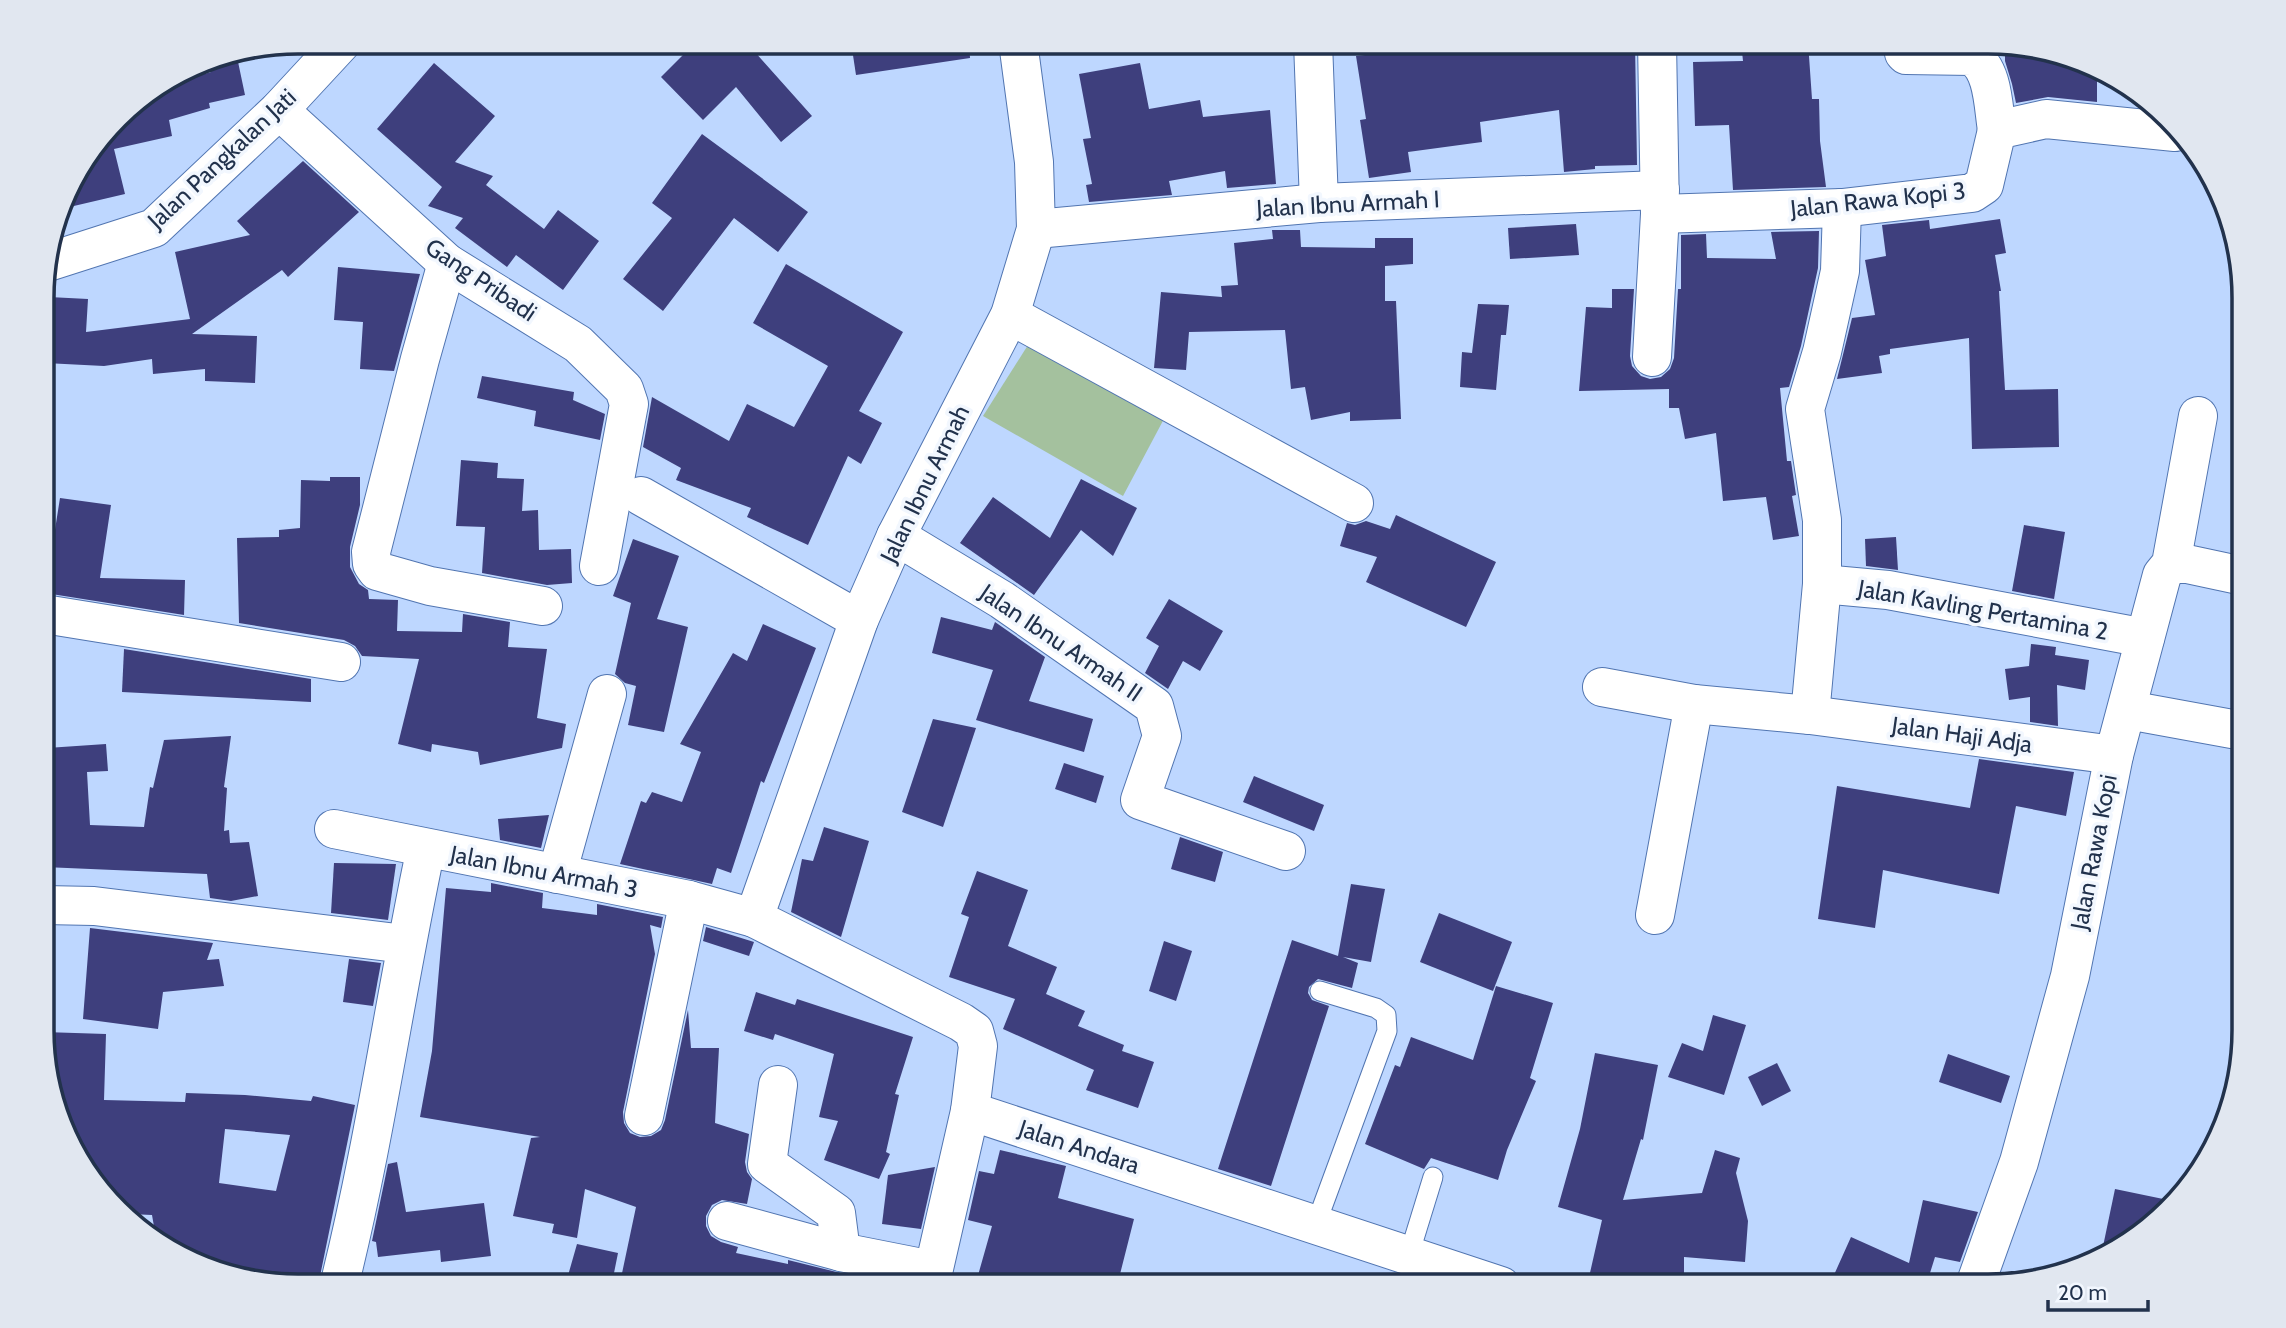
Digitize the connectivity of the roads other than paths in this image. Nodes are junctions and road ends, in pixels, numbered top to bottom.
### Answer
1 (331, 54) edge
2 (1020, 54) edge
3 (1313, 54) edge
4 (1657, 54) edge
5 (1905, 54) edge
6 (279, 110) junction
7 (1997, 131) junction
8 (2165, 131) edge
9 (1660, 202) junction
10 (1319, 203) junction
11 (1842, 208) junction
12 (1037, 229) junction
13 (58, 259) edge
14 (447, 263) junction
15 (1010, 315) junction
16 (1653, 357) dead end
17 (2198, 416) dead end
18 (641, 496) dead end
19 (1354, 503) dead end
20 (896, 536) junction
21 (2171, 564) junction
22 (599, 566) dead end
23 (2231, 573) edge
24 (1822, 584) junction
25 (543, 606) dead end
26 (54, 616) edge
27 (859, 620) junction
28 (2145, 638) junction
29 (341, 662) dead end
30 (1602, 687) dead end
31 (607, 694) dead end
32 (1694, 704) junction
33 (2139, 712) junction
34 (1810, 715) junction
35 (2231, 729) edge
36 (2114, 755) junction
37 (334, 829) dead end
38 (426, 848) junction
39 (1286, 851) dead end
40 (557, 874) junction
41 (689, 900) junction
42 (54, 905) edge
43 (1655, 915) dead end
44 (754, 918) junction
45 (405, 944) junction
46 (1320, 991) dead end
47 (778, 1085) dead end
48 (970, 1111) junction
49 (644, 1116) dead end
50 (1433, 1177) dead end
51 (727, 1222) dead end
52 (1315, 1224) junction
53 (841, 1252) junction
54 (1409, 1255) junction
55 (1463, 1273) edge
56 (1980, 1273) edge
57 (343, 1274) edge
58 (916, 1274) edge
59 (932, 1274) edge

1 - 6 street, Jalan Pangkalan Jati
2 - 12 street, Jalan Ibnu Armah
3 - 10 street
4 - 9 street
5 - 7 street
6 - 13 street, Jalan Pangkalan Jati
6 - 14 street, Gang Pribadi
7 - 8 street
7 - 11 street, Jalan Rawa Kopi 3
9 - 10 street, Jalan Ibnu Armah I
9 - 11 street, Jalan Rawa Kopi 3
9 - 16 street
10 - 12 street, Jalan Ibnu Armah I
11 - 24 street
12 - 15 street, Jalan Ibnu Armah
14 - 22 street, Gang Pribadi
14 - 25 street
15 - 19 street
15 - 20 street, Jalan Ibnu Armah
17 - 21 street, Jalan Rawa Kopi
18 - 27 street
20 - 27 street, Jalan Ibnu Armah
20 - 39 street, Jalan Ibnu Armah II
21 - 23 street
21 - 28 street, Jalan Rawa Kopi
24 - 28 street, Jalan Kavling Pertamina 2
24 - 34 street
26 - 29 street
27 - 44 street, Jalan Ibnu Armah
28 - 33 street, Jalan Rawa Kopi
30 - 32 street, Jalan Haji Adja
31 - 40 street
32 - 34 street, Jalan Haji Adja
32 - 43 street
33 - 35 street
33 - 36 street, Jalan Rawa Kopi
34 - 36 street, Jalan Haji Adja
36 - 56 street, Jalan Rawa Kopi
37 - 38 street, Jalan Ibnu Armah 3
38 - 40 street, Jalan Ibnu Armah 3
38 - 45 street
40 - 41 street, Jalan Ibnu Armah 3
41 - 44 street, Jalan Ibnu Armah 3
41 - 49 street
42 - 45 street
44 - 48 street
45 - 57 street
46 - 52 lane
47 - 53 street
48 - 52 street, Jalan Andara
48 - 59 street
50 - 54 lane
51 - 53 street
52 - 54 street, Jalan Andara
53 - 58 street
54 - 55 street, Jalan Andara

